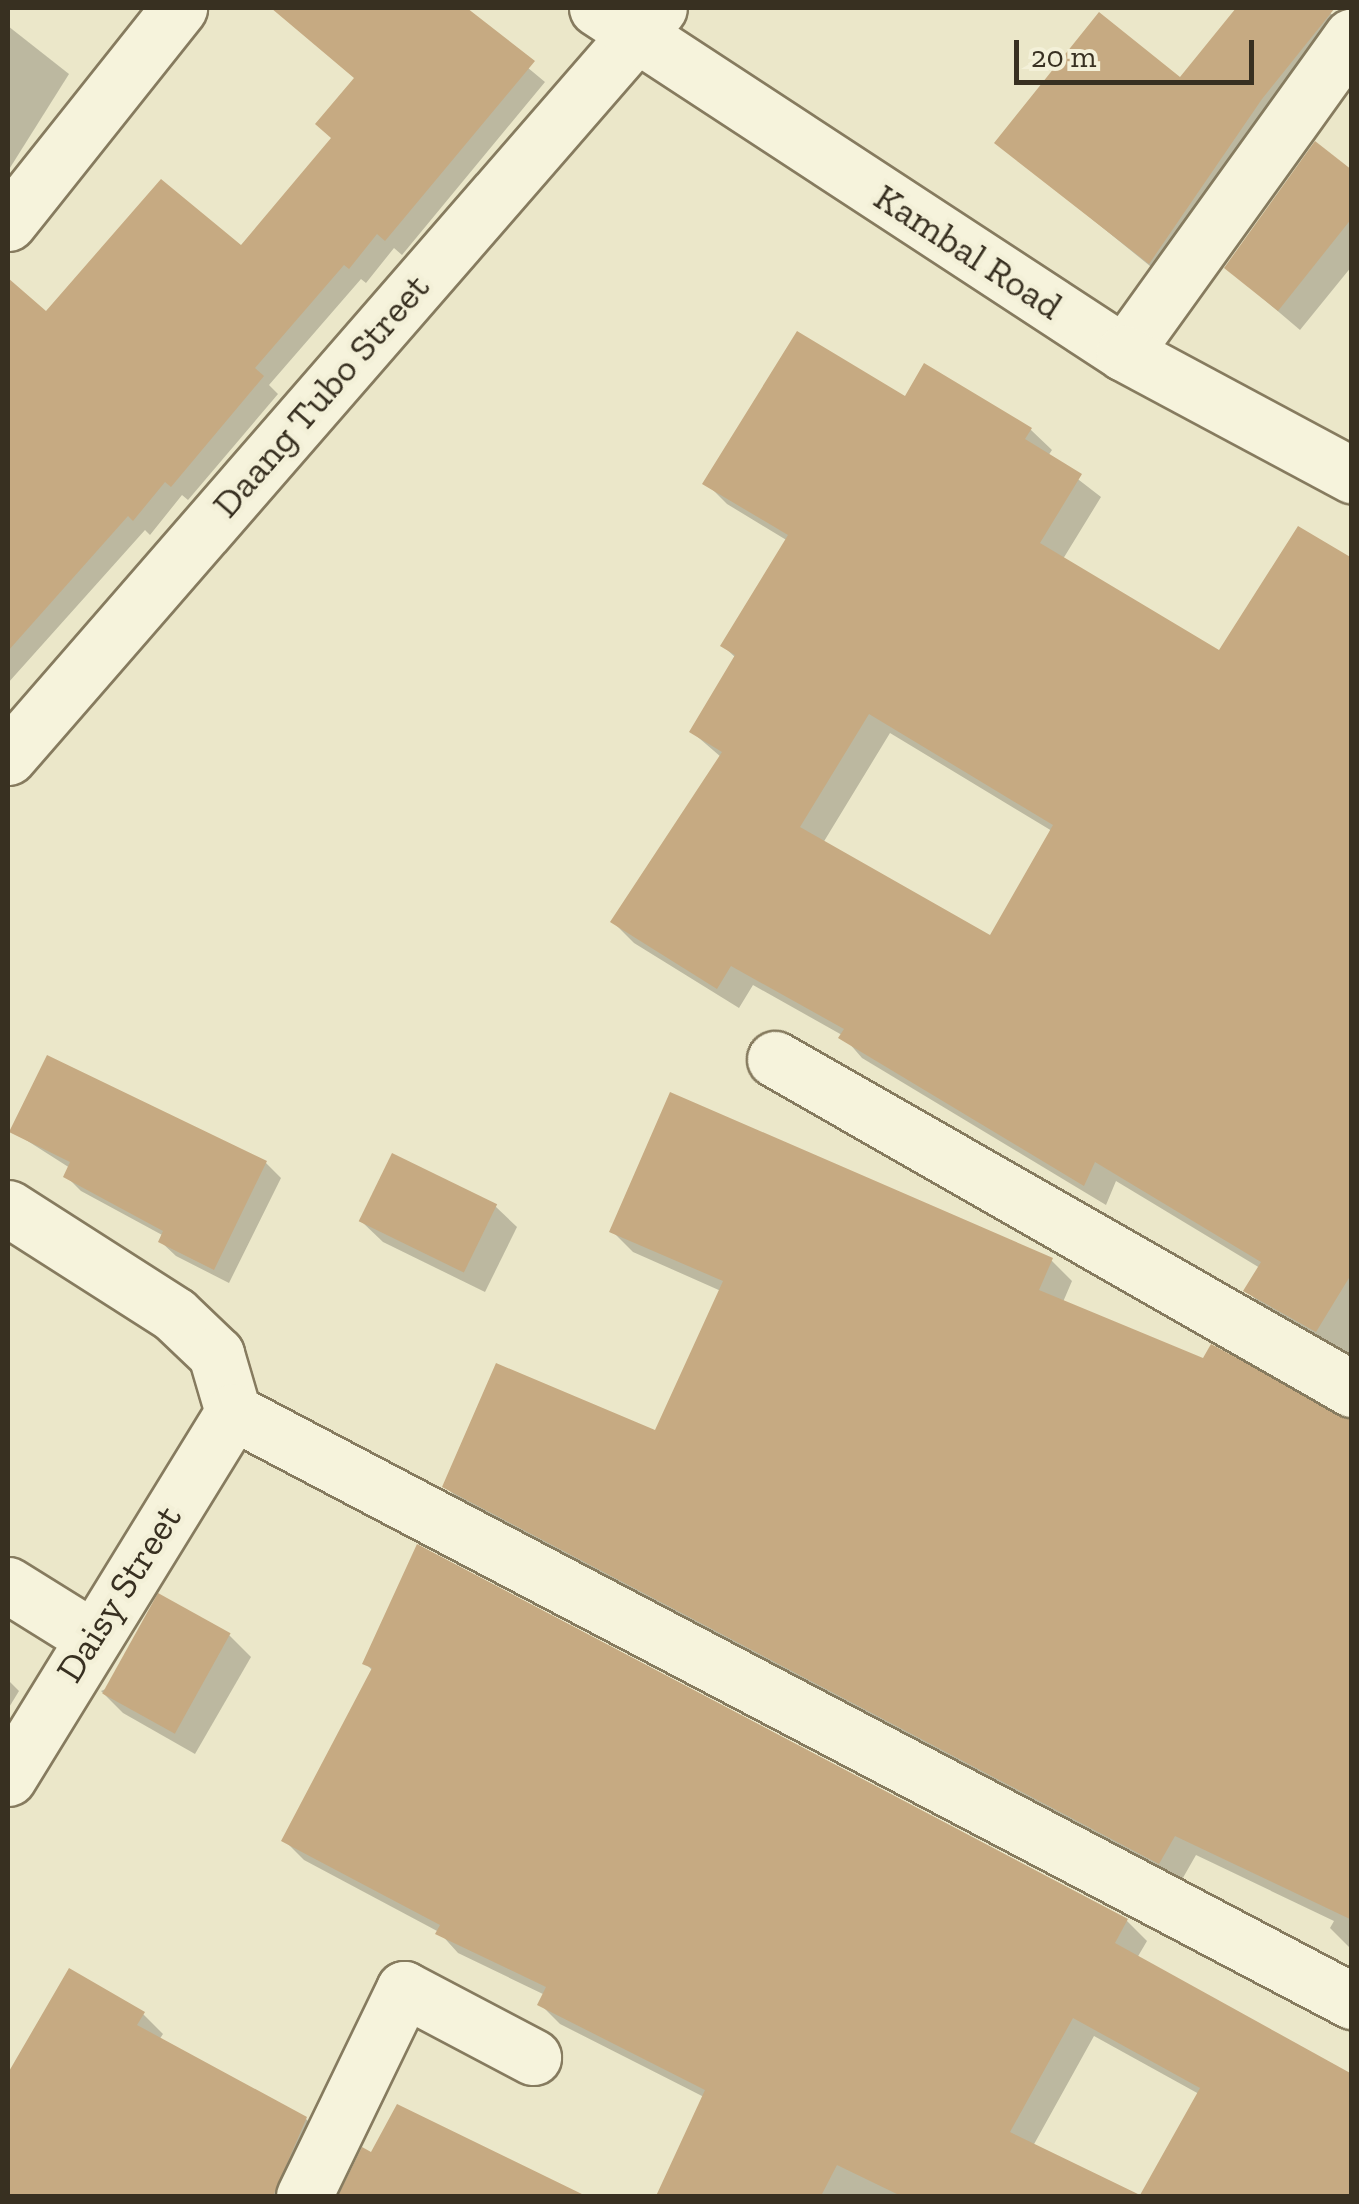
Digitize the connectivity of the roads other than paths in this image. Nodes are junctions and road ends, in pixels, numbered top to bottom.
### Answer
1 (178, 8) edge
2 (630, 17) edge
3 (1352, 36) edge
4 (8, 223) edge
5 (1124, 353) junction
6 (1352, 475) edge
7 (8, 757) edge
8 (775, 1059) dead end
9 (8, 1208) edge
10 (1352, 1389) edge
11 (233, 1412) junction
12 (8, 1585) edge
13 (90, 1636) junction
14 (8, 1778) edge
15 (1352, 2001) edge
16 (533, 2057) dead end
17 (304, 2196) edge

1 - 4 street
2 - 5 street, Kambal Road
2 - 7 street, Daang Tubo Street
3 - 5 street
5 - 6 street, Kambal Road
8 - 10 street
9 - 11 street
11 - 13 street, Daisy Street
11 - 15 street
12 - 13 street
13 - 14 street, Daisy Street
16 - 17 street

